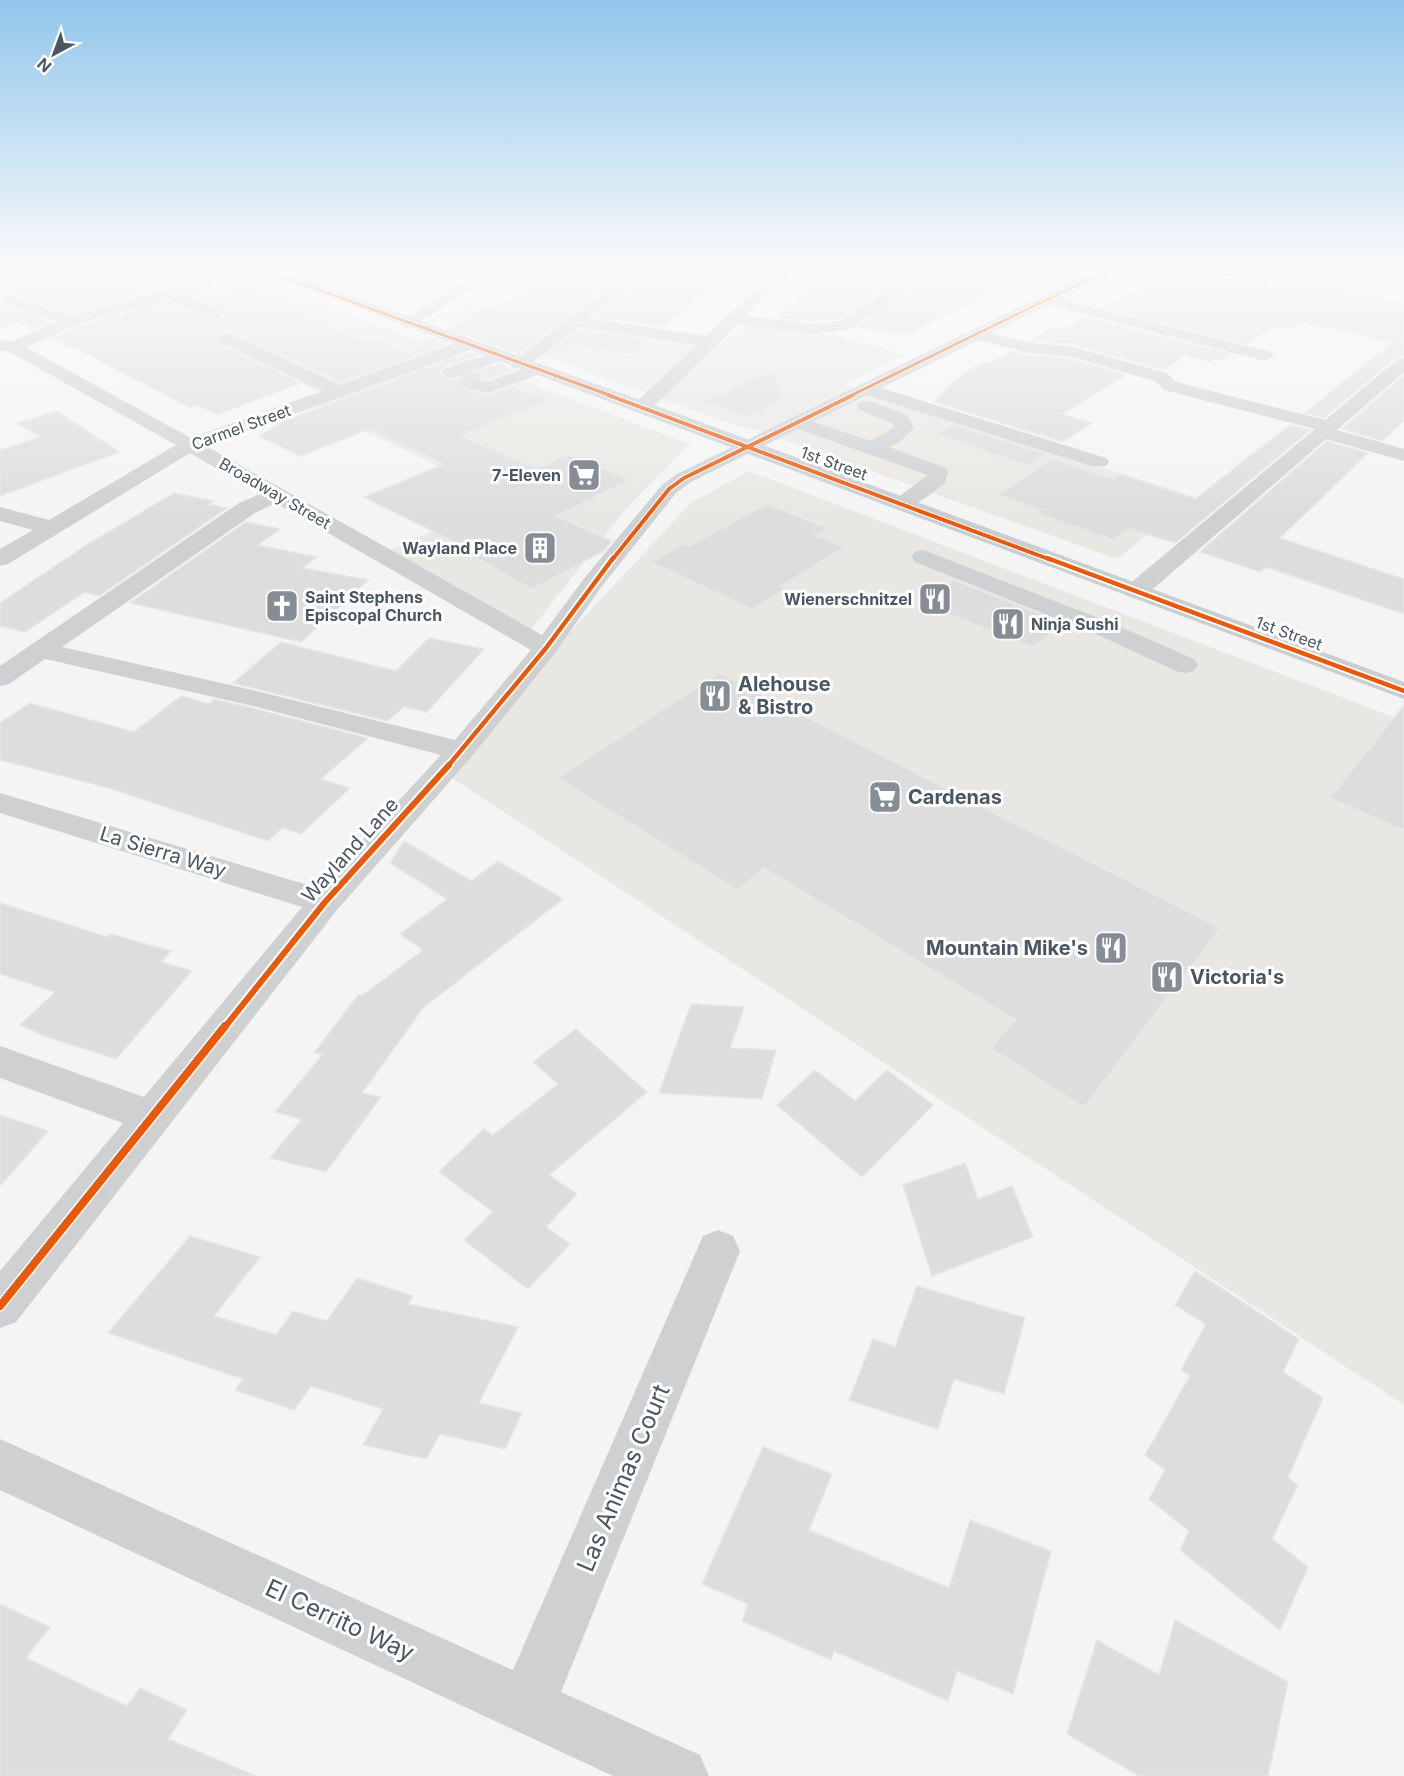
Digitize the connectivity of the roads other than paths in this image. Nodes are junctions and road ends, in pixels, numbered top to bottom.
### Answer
1 (11, 349) edge
2 (248, 349) edge
3 (455, 349) tunnel mouth
4 (477, 349) tunnel mouth
5 (545, 349) edge
6 (703, 349) edge
7 (947, 349) edge
8 (1040, 349) edge
9 (1237, 349) edge
10 (498, 356) junction
11 (1265, 356) dead end
12 (422, 361) junction
13 (1404, 363) edge
14 (527, 367) junction
15 (463, 378) junction
16 (866, 389) junction
17 (338, 391) junction
18 (845, 399) junction
19 (642, 407) junction
20 (798, 423) junction
21 (1326, 430) junction
22 (190, 445) junction
23 (749, 446) junction
24 (872, 448) junction
25 (1404, 455) edge
26 (1099, 462) dead end
27 (277, 494) junction
28 (901, 503) junction
29 (0, 514) edge
30 (51, 528) junction
31 (923, 557) dead end
32 (0, 559) edge
33 (1136, 591) junction
34 (546, 648) junction
35 (42, 650) junction
36 (1185, 665) dead end
37 (0, 678) edge
38 (1404, 691) edge
39 (461, 751) junction
40 (0, 803) edge
41 (325, 902) junction
42 (0, 1062) edge
43 (152, 1117) junction
44 (718, 1251) dead end
45 (0, 1305) edge
46 (0, 1464) edge
47 (527, 1705) junction
48 (679, 1776) edge

1 - 22 street, Broadway Street
2 - 17 street
3 - 12 street, Carmel Street
4 - 10 main road, 1st Street
5 - 14 street
6 - 19 street
7 - 16 street, Wayland Lane
8 - 21 street
9 - 11 street
10 - 14 main road, 1st Street
10 - 15 street
12 - 15 street
12 - 17 street, Carmel Street
13 - 21 street
14 - 15 street
14 - 19 main road, 1st Street
16 - 18 street, Wayland Lane
16 - 26 street
17 - 22 street, Carmel Street
18 - 20 street, Wayland Lane
18 - 24 street
19 - 23 main road, 1st Street
20 - 23 street, Wayland Lane
20 - 24 street
21 - 25 street
21 - 33 street
22 - 27 street, Broadway Street
22 - 30 street, Carmel Street
23 - 28 main road, 1st Street
23 - 34 street, Wayland Lane
24 - 28 street
27 - 34 street, Broadway Street
27 - 35 street
28 - 33 main road, 1st Street
29 - 30 street
30 - 32 street, Carmel Street
31 - 36 street
33 - 38 main road, 1st Street
34 - 39 street, Wayland Lane
35 - 37 street
35 - 39 street
39 - 41 street, Wayland Lane
40 - 41 street, La Sierra Way
41 - 43 street, Wayland Lane
42 - 43 street
43 - 45 street, Wayland Lane
44 - 47 street, Las Animas Court
46 - 47 street, El Cerrito Way
47 - 48 street, El Cerrito Way

